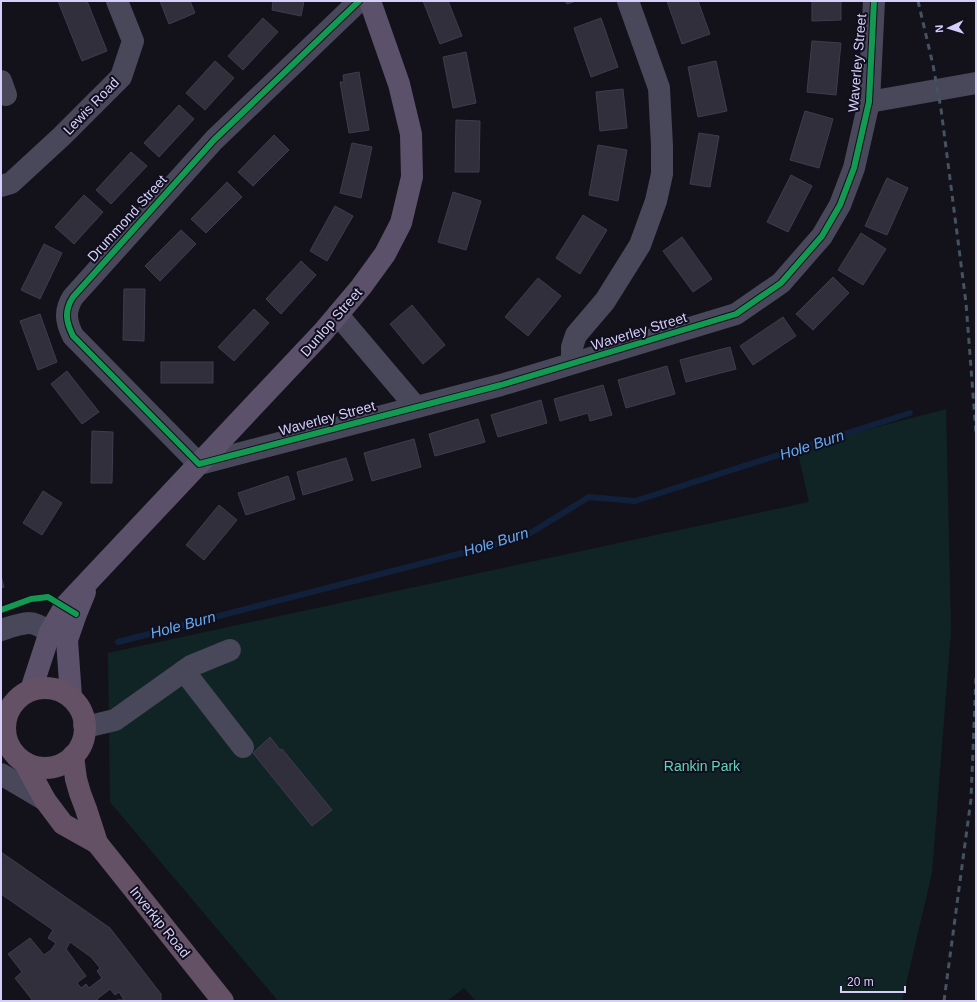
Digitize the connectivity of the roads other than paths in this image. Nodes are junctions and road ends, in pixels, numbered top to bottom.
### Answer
1 (116, 1) edge
2 (359, 1) edge
3 (370, 1) edge
4 (628, 1) edge
5 (874, 1) edge
6 (976, 83) edge
7 (869, 102) junction
8 (1, 186) edge
9 (338, 315) junction
10 (572, 363) junction
11 (416, 407) junction
12 (199, 464) junction
13 (91, 578) junction
14 (1, 630) edge
15 (50, 632) junction
16 (230, 650) dead end
17 (184, 671) junction
18 (31, 690) junction
19 (71, 697) junction
20 (5, 706) edge
21 (84, 725) junction
22 (4, 740) edge
23 (243, 747) dead end
24 (73, 756) junction
25 (25, 763) junction
26 (1, 774) edge
27 (45, 800) junction
28 (97, 843) junction
29 (223, 1001) edge

1 - 8 street, Lewis Road
2 - 12 street, Drummond Street
3 - 9 main road, Dunlop Street
4 - 10 street
5 - 7 street, Waverley Street
6 - 7 street
7 - 10 street, Waverley Street
9 - 11 street
9 - 12 main road, Dunlop Street
10 - 11 street, Waverley Street
11 - 12 street, Waverley Street
12 - 13 main road, Dunlop Street
13 - 15 main road, Dunlop Street
13 - 19 main road, Dunlop Street
14 - 15 street
15 - 18 main road, Dunlop Street
16 - 17 street
17 - 21 street
17 - 23 street
18 - 19 highway
18 - 20 highway
19 - 21 highway
20 - 22 highway
21 - 24 highway
22 - 25 highway
24 - 25 highway
24 - 28 highway, Inverkip Road
25 - 27 highway, Inverkip Road
26 - 27 street
27 - 28 highway, Inverkip Road
28 - 29 highway, Inverkip Road

